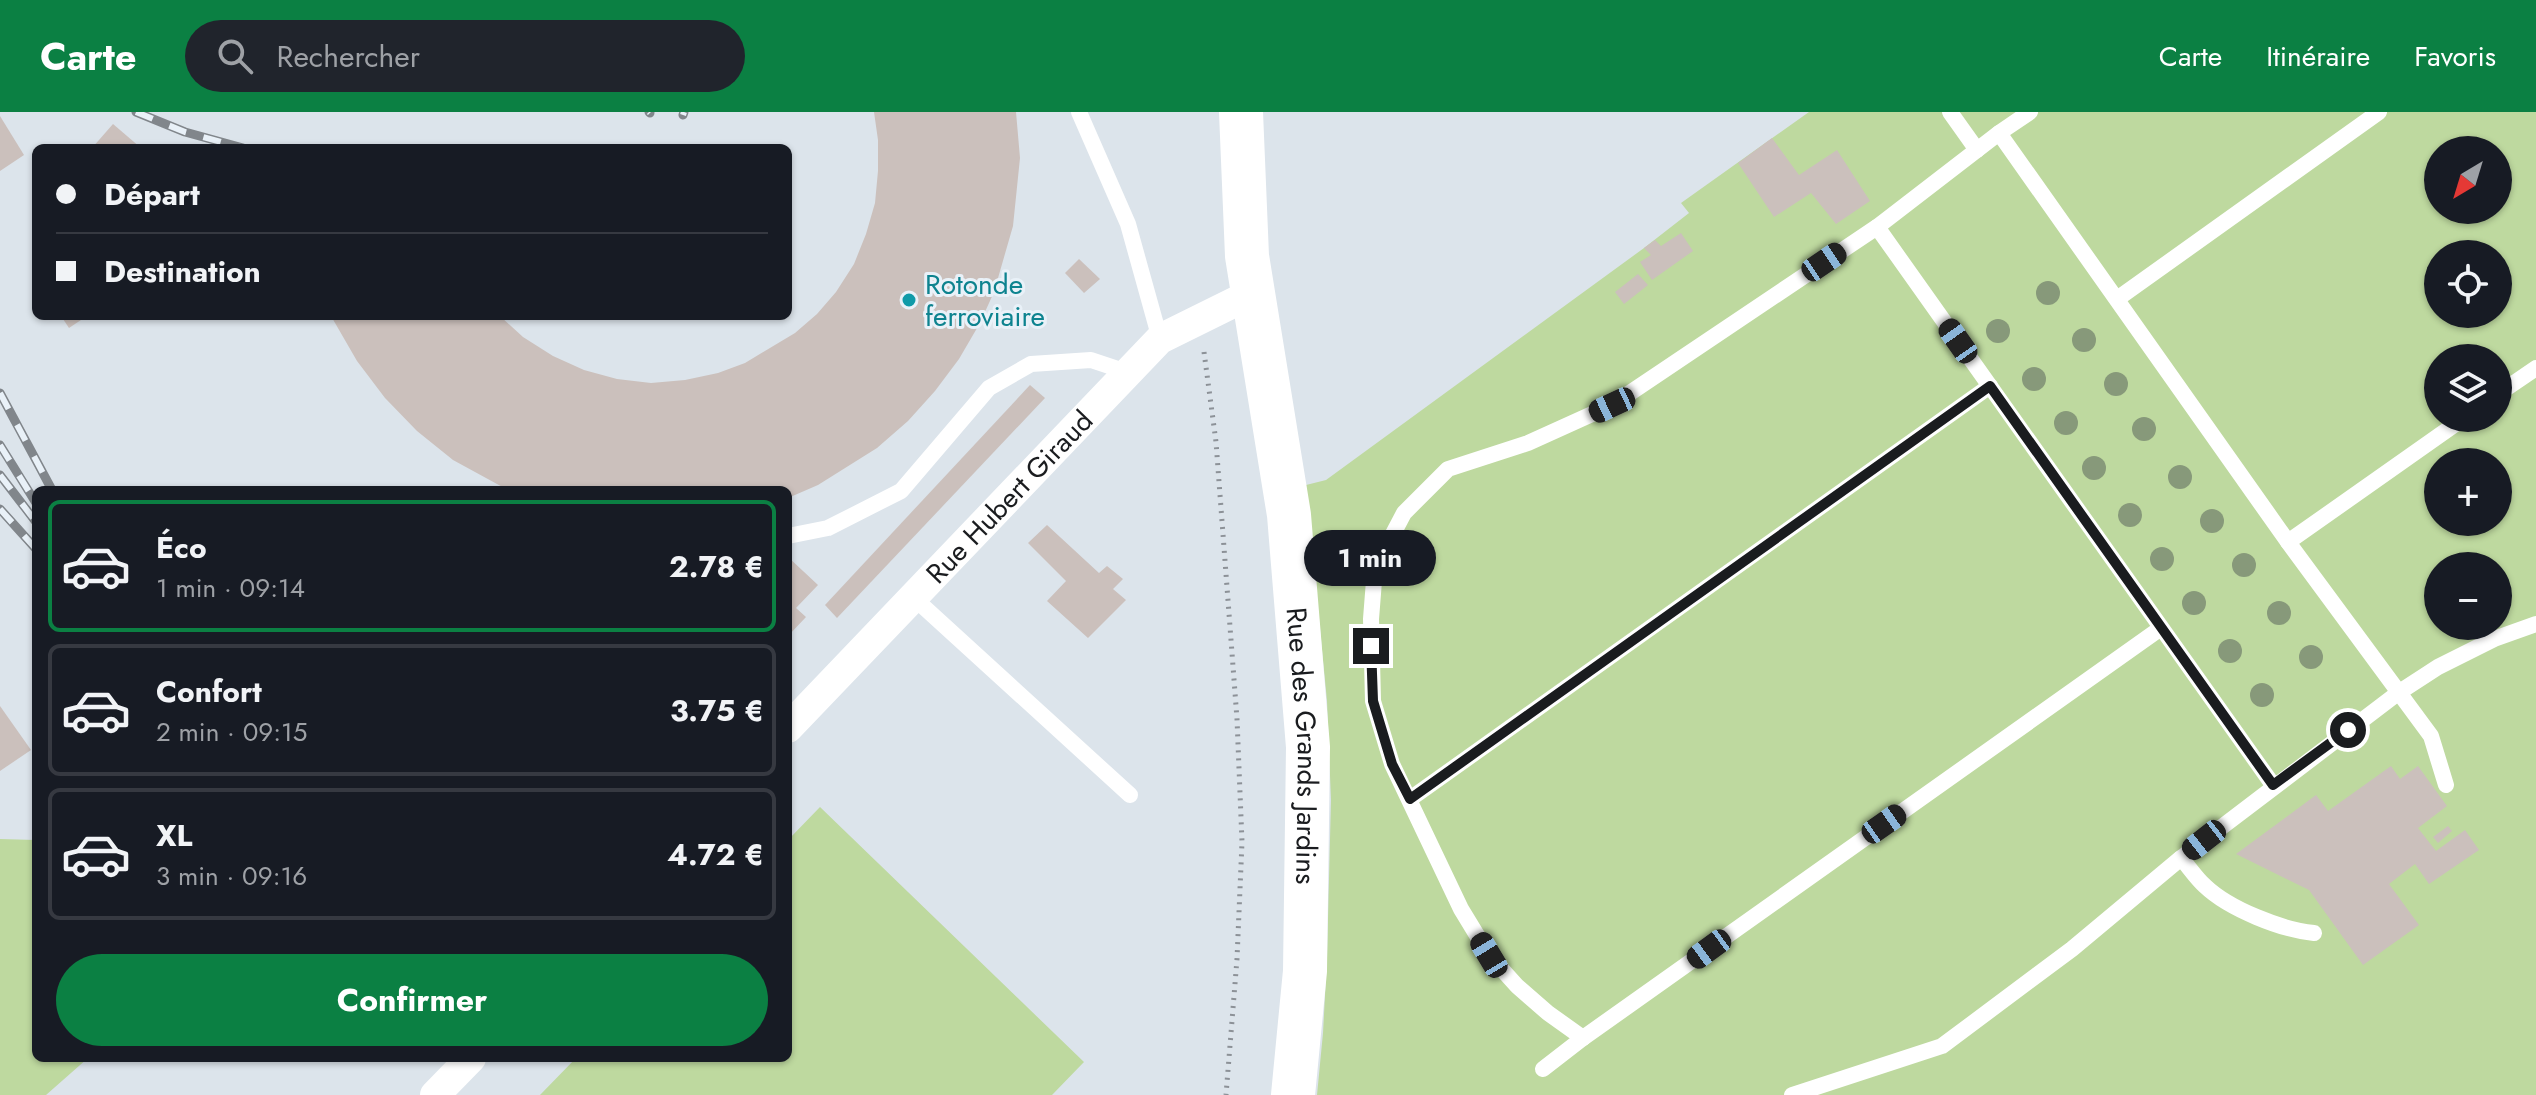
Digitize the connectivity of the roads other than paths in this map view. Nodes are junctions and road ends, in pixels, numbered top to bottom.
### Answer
1 (1079, 112) edge
2 (1241, 112) edge
3 (1950, 112) edge
4 (2030, 112) edge
5 (2379, 112) edge
6 (1999, 133) junction
7 (1977, 150) junction
8 (1877, 227) junction
9 (1253, 293) junction
10 (2117, 299) junction
11 (1160, 339) junction
12 (2536, 368) edge
13 (1130, 373) junction
14 (2512, 384) edge
15 (1990, 386) junction
16 (2444, 432) edge
17 (792, 535) edge
18 (2288, 542) junction
19 (914, 598) junction
20 (2536, 624) edge
21 (2161, 628) junction
22 (2398, 693) junction
23 (792, 724) edge
24 (2273, 785) junction
25 (2446, 785) dead end
26 (1130, 795) dead end
27 (1410, 799) junction
28 (2181, 858) junction
29 (2314, 933) dead end
30 (1583, 1038) junction
31 (467, 1062) edge
32 (1543, 1069) dead end
33 (435, 1095) edge
34 (1293, 1095) edge
35 (1792, 1095) edge

1 - 11 lane
2 - 9 main road, Rue des Grands Jardins
3 - 7 lane
4 - 6 lane
5 - 10 lane
6 - 7 lane
6 - 10 lane
7 - 8 lane
8 - 15 lane
8 - 27 lane
9 - 11 street, Rue Hubert Giraud
9 - 34 main road, Rue des Grands Jardins
10 - 18 lane
11 - 13 street, Rue Hubert Giraud
12 - 14 lane
13 - 17 lane
13 - 19 street, Rue Hubert Giraud
15 - 21 lane
15 - 27 lane
16 - 18 lane
18 - 22 lane
19 - 23 street, Rue Hubert Giraud
19 - 26 lane
20 - 22 lane
21 - 24 lane
21 - 30 lane
22 - 24 lane
22 - 25 lane
24 - 28 lane
27 - 30 lane
28 - 29 lane
28 - 35 lane
30 - 32 lane
31 - 33 street

